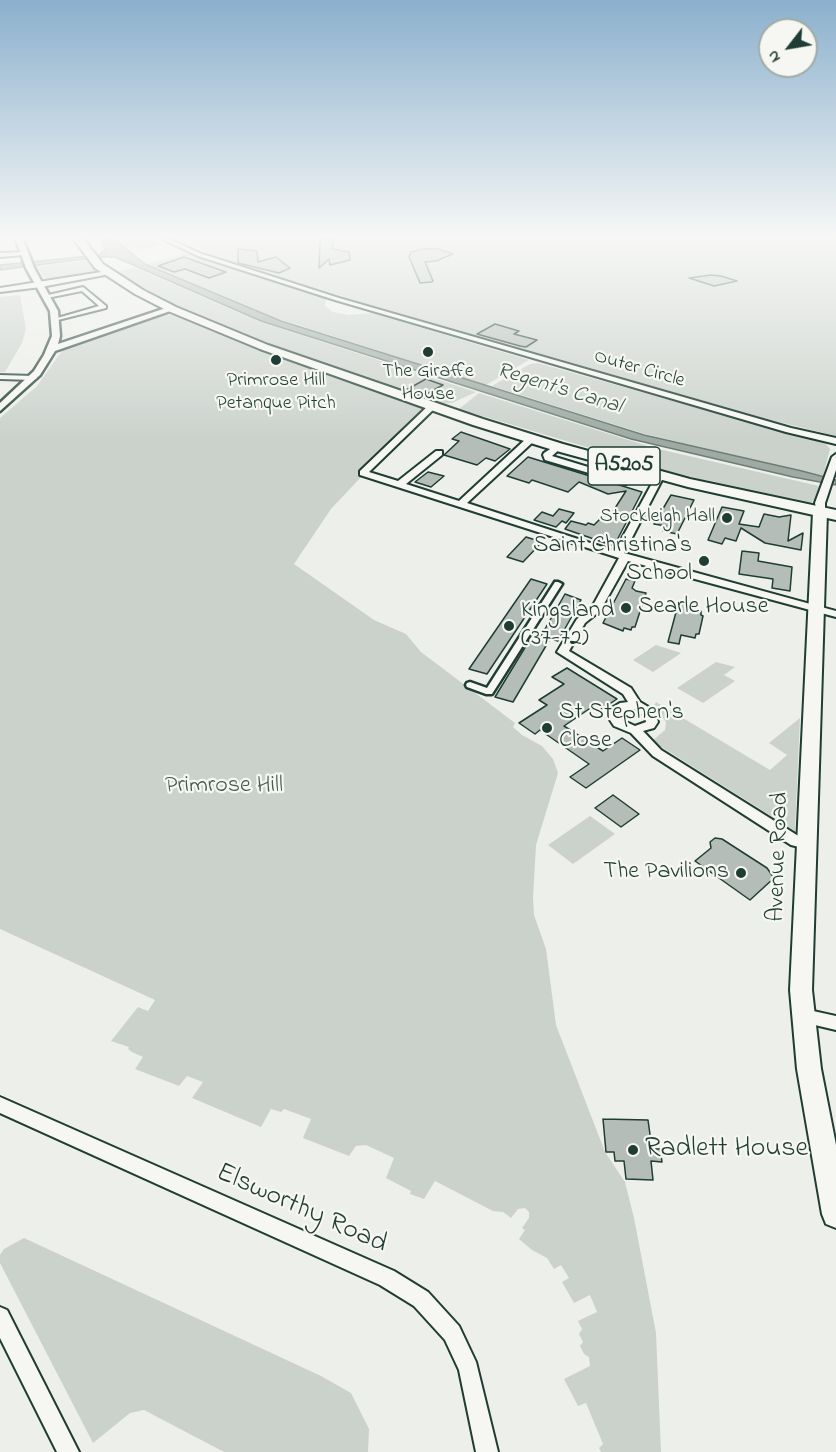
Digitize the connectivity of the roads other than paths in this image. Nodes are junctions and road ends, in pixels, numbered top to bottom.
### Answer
1 (50, 305) edge
2 (102, 305) edge
3 (164, 305) edge
4 (357, 305) edge
5 (172, 309) junction
6 (56, 320) junction
7 (53, 345) junction
8 (0, 377) edge
9 (33, 378) junction
10 (432, 407) junction
11 (0, 408) edge
12 (531, 439) junction
13 (836, 441) edge
14 (439, 453) dead end
15 (836, 457) edge
16 (660, 476) junction
17 (399, 485) junction
18 (460, 505) junction
19 (820, 506) junction
20 (836, 515) edge
21 (621, 556) junction
22 (558, 585) dead end
23 (826, 611) edge
24 (470, 685) dead end
25 (636, 705) junction
26 (634, 730) junction
27 (807, 844) junction
28 (804, 1016) junction
29 (836, 1023) edge
30 (0, 1106) edge
31 (836, 1214) edge
32 (0, 1317) edge
33 (68, 1452) edge
34 (487, 1452) edge

1 - 6 street
2 - 6 street
3 - 5 main road, A5205
4 - 13 street, Outer Circle
5 - 7 street
5 - 10 main road, A5205
6 - 7 street
7 - 9 street
8 - 9 street
9 - 11 street
10 - 12 main road, A5205
10 - 17 street
12 - 16 main road, A5205
12 - 18 street
14 - 17 street
15 - 19 street
16 - 19 main road, A5205
16 - 21 street
17 - 18 street
18 - 21 street
19 - 20 main road, A5205
19 - 23 main road, Avenue Road
21 - 23 street
21 - 25 street
22 - 24 street
23 - 27 main road, Avenue Road
25 - 26 street
25 - 26 street
26 - 27 street
27 - 28 main road, Avenue Road
28 - 29 street
28 - 31 main road, Avenue Road
30 - 34 street, Elsworthy Road
32 - 33 street

